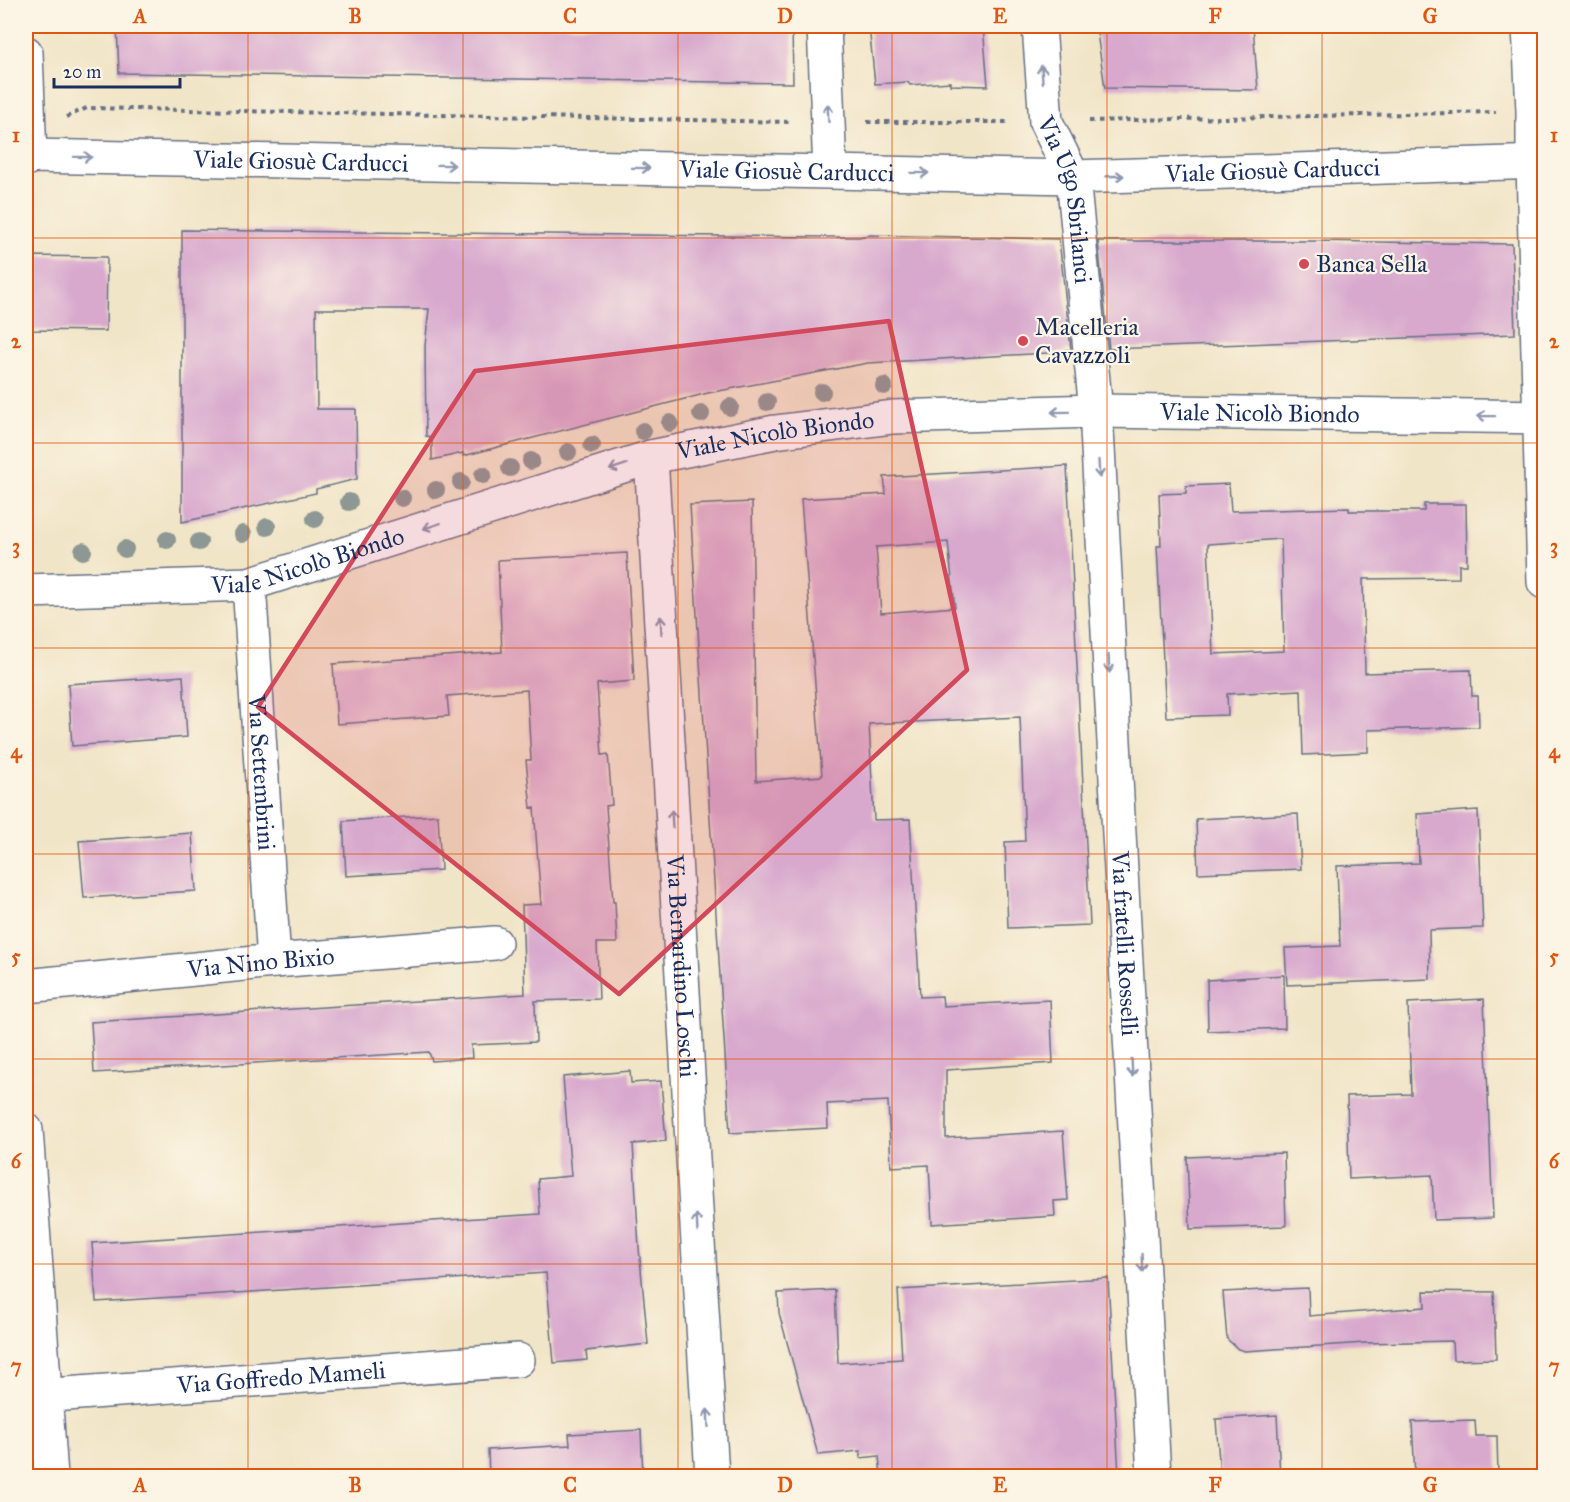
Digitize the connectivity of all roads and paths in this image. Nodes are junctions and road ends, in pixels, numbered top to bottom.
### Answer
1 (824, 26) edge
2 (1039, 26) edge
3 (1529, 26) edge
4 (26, 53) edge
5 (1533, 111) junction
6 (1046, 122) junction
7 (829, 123) junction
8 (28, 150) edge
9 (1539, 162) edge
10 (830, 171) junction
11 (1073, 177) junction
12 (1096, 411) junction
13 (1542, 417) edge
14 (651, 457) junction
15 (1545, 582) edge
16 (249, 584) junction
17 (26, 591) edge
18 (495, 943) dead end
19 (274, 961) junction
20 (26, 986) edge
21 (26, 1130) edge
22 (518, 1360) dead end
23 (35, 1396) edge
24 (51, 1476) edge
25 (712, 1476) edge
26 (1154, 1476) edge

7 -> 1 street
6 -> 2 street, Via Ugo Sbrilanci
3 - 5 street
4 - 8 street
5 - 6 path
5 - 9 street
6 - 7 path
6 - 11 street, Via Ugo Sbrilanci
7 - 8 path
7 - 10 street
8 -> 10 street, Viale Giosuè Carducci
11 -> 9 street, Viale Giosuè Carducci
9 - 13 street
10 -> 11 street, Viale Giosuè Carducci
11 - 12 street, Via Ugo Sbrilanci
13 -> 12 street, Viale Nicolò Biondo
12 -> 14 street, Viale Nicolò Biondo
12 -> 26 street, Via fratelli Rosselli
13 - 15 street
14 -> 16 street, Viale Nicolò Biondo
25 -> 14 street, Via Bernardino Loschi
16 - 17 street, Viale Nicolò Biondo
16 - 19 street, Via Settembrini
18 - 19 street, Via Nino Bixio
19 - 20 street, Via Nino Bixio
21 - 23 street
22 - 23 street, Via Goffredo Mameli
23 - 24 street

